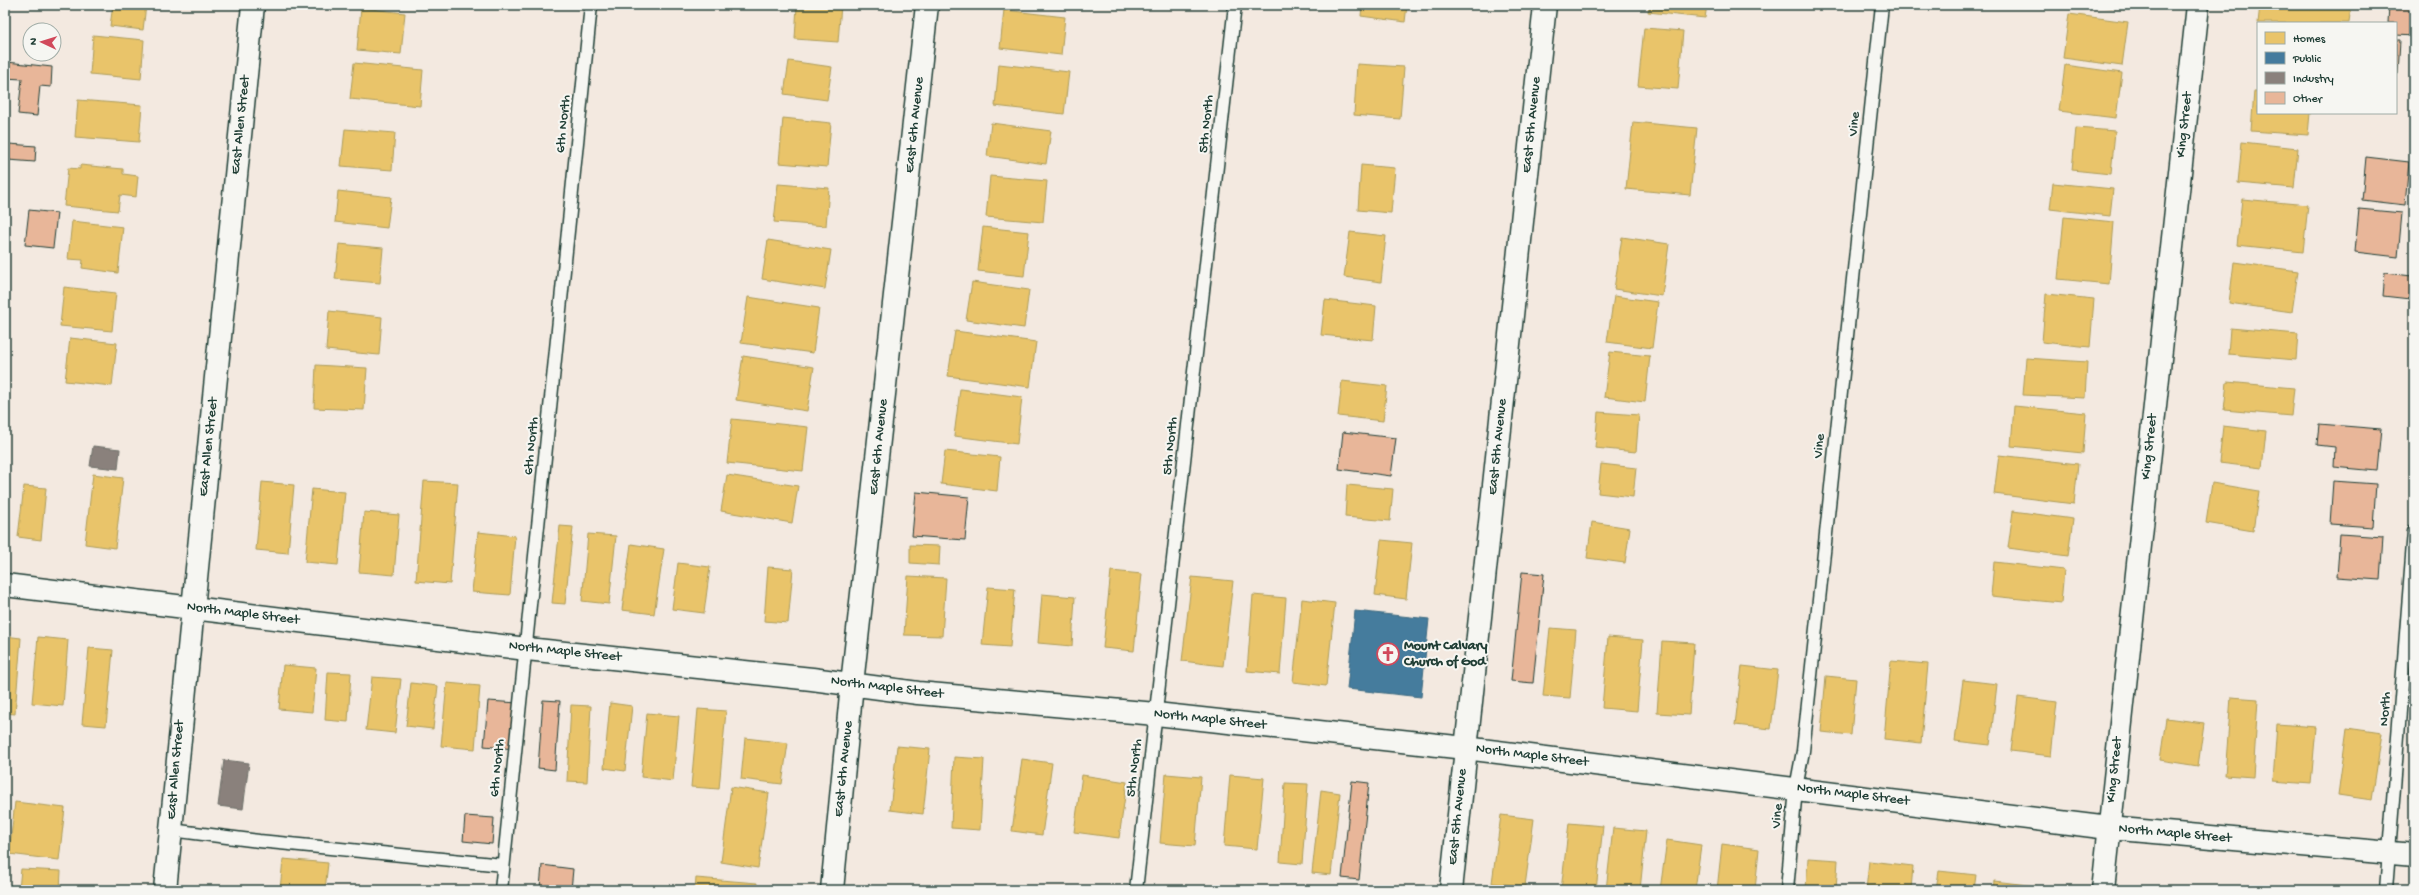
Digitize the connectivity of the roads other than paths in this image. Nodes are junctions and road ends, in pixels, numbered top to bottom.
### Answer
1 (253, 5) edge
2 (591, 5) edge
3 (927, 5) edge
4 (1235, 5) edge
5 (1545, 5) edge
6 (1882, 5) edge
7 (2198, 5) edge
8 (2414, 531) edge
9 (5, 585) edge
10 (192, 607) junction
11 (527, 649) junction
12 (852, 684) junction
13 (1156, 714) junction
14 (1465, 748) junction
15 (1796, 788) junction
16 (2109, 828) junction
17 (171, 830) junction
18 (2390, 852) junction
19 (2414, 855) edge
20 (504, 865) junction
21 (165, 890) edge
22 (501, 890) edge
23 (832, 890) edge
24 (1136, 890) edge
25 (1451, 890) edge
26 (1787, 890) edge
27 (2103, 890) edge
28 (2386, 890) edge

1 - 10 street, East Allen Street
2 - 11 lane, 6th North
3 - 12 street, East 6th Avenue
4 - 13 lane, 5th North
5 - 14 street, East 5th Avenue
6 - 15 lane, Vine
7 - 16 street, King Street
8 - 18 lane, North
9 - 10 street, North Maple Street
10 - 11 street, North Maple Street
10 - 17 street, East Allen Street
11 - 12 street, North Maple Street
11 - 20 lane, 6th North
12 - 13 street, North Maple Street
12 - 23 street, East 6th Avenue
13 - 14 street, North Maple Street
13 - 24 lane, 5th North
14 - 15 street, North Maple Street
14 - 25 street, East 5th Avenue
15 - 16 street, North Maple Street
15 - 26 lane, Vine
16 - 18 street, North Maple Street
16 - 27 street, King Street
17 - 20 lane
17 - 21 street, East Allen Street
18 - 19 street, North Maple Street
18 - 28 lane, North
20 - 22 lane, 6th North

